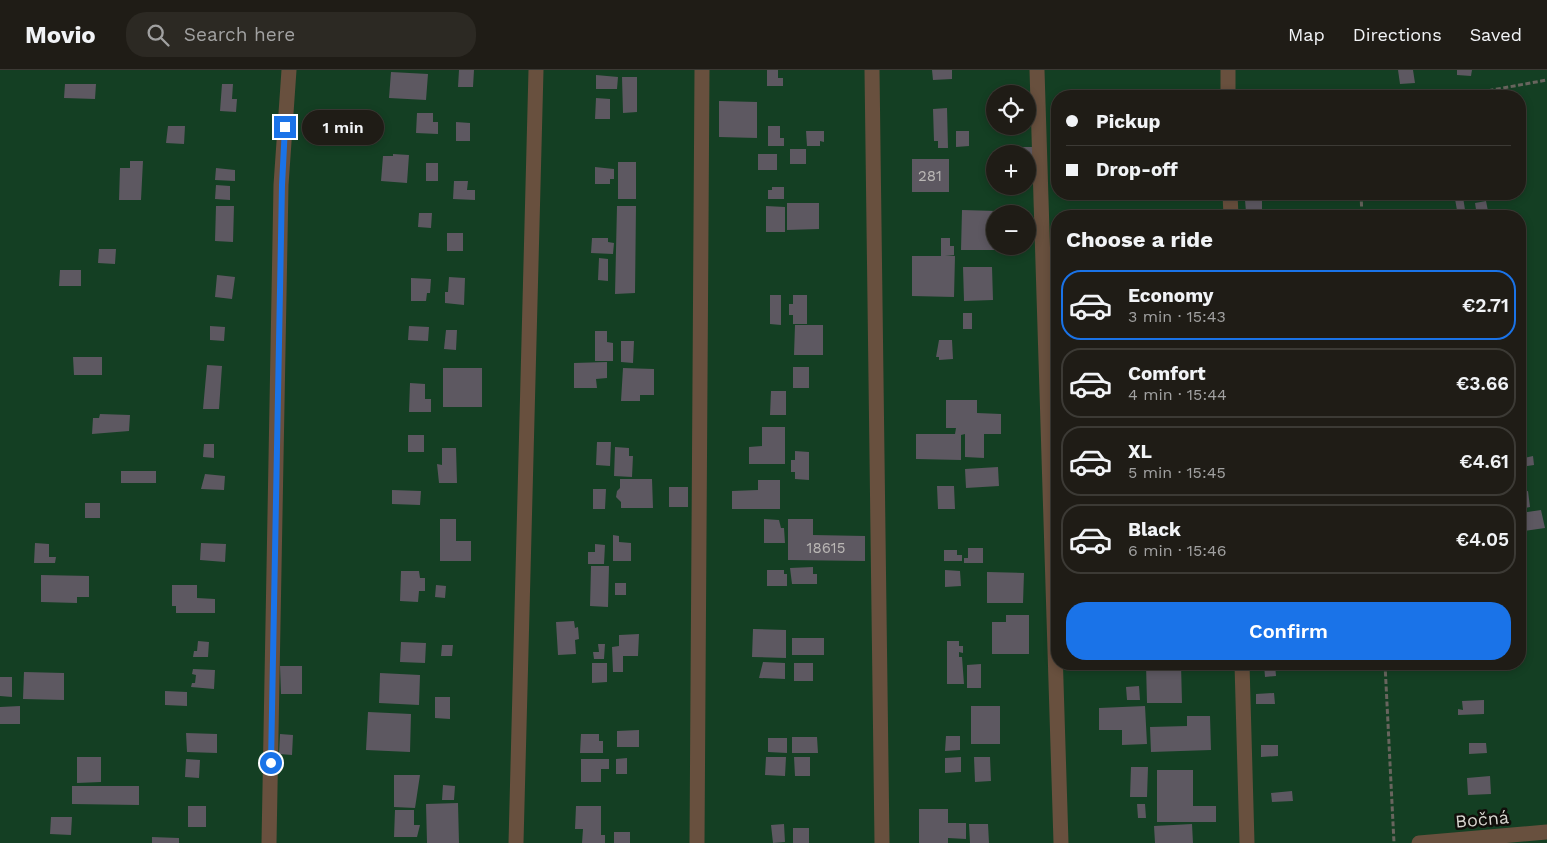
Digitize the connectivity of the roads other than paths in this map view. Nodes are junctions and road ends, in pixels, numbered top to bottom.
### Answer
1 (289, 70) edge
2 (536, 70) edge
3 (702, 70) edge
4 (872, 70) edge
5 (1037, 70) edge
6 (1228, 70) edge
7 (1228, 90) edge
8 (1051, 521) edge
9 (1056, 670) edge
10 (1242, 670) edge
11 (1547, 832) edge
12 (269, 843) edge
13 (516, 843) edge
14 (698, 843) edge
15 (882, 843) edge
16 (1061, 843) edge
17 (1247, 843) edge
18 (1420, 843) edge

1 - 12 street
2 - 13 street
3 - 14 street
4 - 15 street
5 - 8 street
6 - 7 street
9 - 16 street
10 - 17 street
11 - 18 street, Bočná

